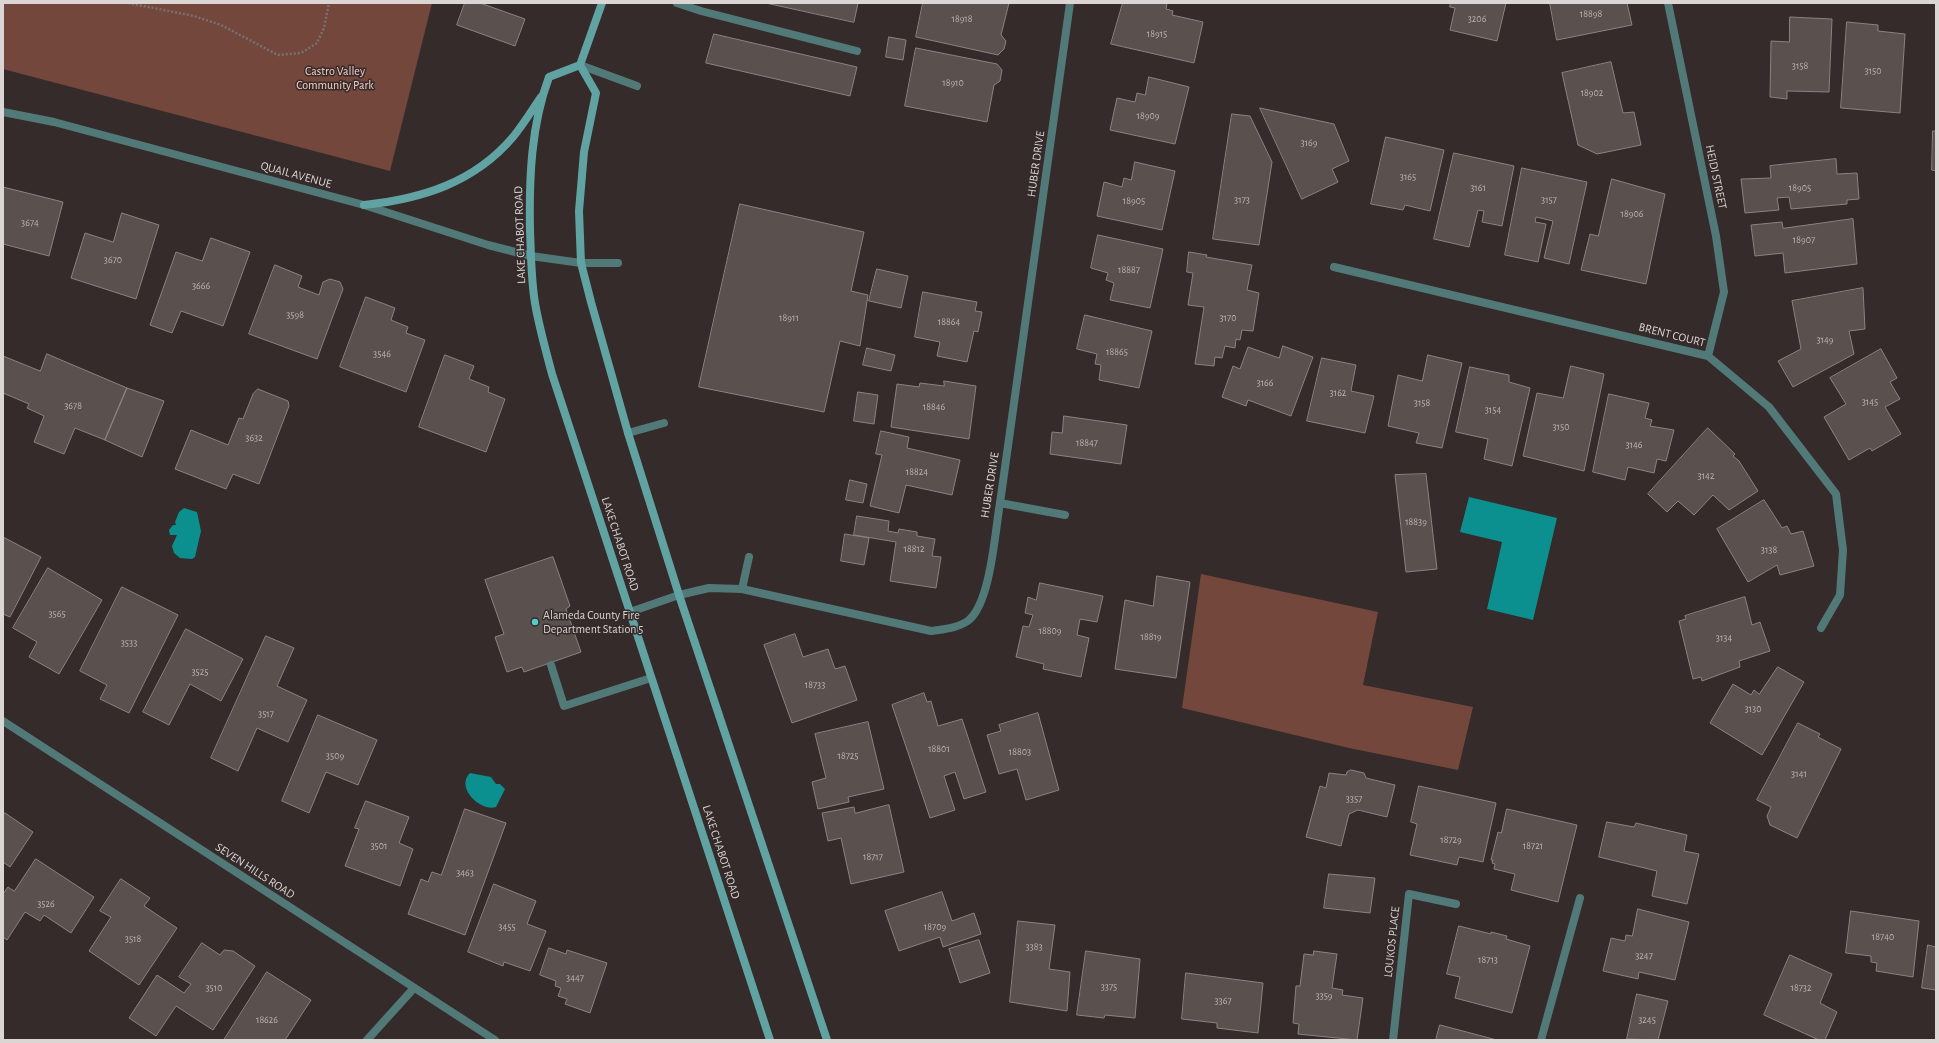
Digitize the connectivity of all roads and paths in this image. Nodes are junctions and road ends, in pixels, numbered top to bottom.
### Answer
1 (128, 3) edge
2 (329, 3) edge
3 (602, 3) edge
4 (677, 3) edge
5 (1070, 3) edge
6 (1668, 3) edge
7 (857, 51) dead end
8 (580, 65) junction
9 (637, 86) dead end
10 (542, 94) junction
11 (3, 112) edge
12 (364, 206) junction
13 (531, 256) junction
14 (582, 263) junction
15 (618, 263) dead end
16 (1334, 267) dead end
17 (1708, 356) junction
18 (664, 423) dead end
19 (628, 433) junction
20 (1000, 502) junction
21 (1065, 515) dead end
22 (749, 556) dead end
23 (742, 589) junction
24 (679, 594) junction
25 (630, 612) junction
26 (1821, 628) dead end
27 (551, 665) dead end
28 (651, 678) junction
29 (3, 721) edge
30 (1580, 898) dead end
31 (1456, 904) dead end
32 (414, 988) junction
33 (367, 1040) edge
34 (495, 1040) edge
35 (770, 1040) edge
36 (827, 1040) edge
37 (1393, 1040) edge
38 (1541, 1040) edge

1 - 2 path
3 - 8 main road
4 - 7 street
5 - 20 street, HUBER DRIVE
6 - 17 street, HEIDI STREET
8 - 9 street
8 - 10 main road, LAKE CHABOT ROAD
8 - 14 main road
10 - 12 main road
10 - 13 main road, LAKE CHABOT ROAD
11 - 12 street, QUAIL AVENUE
12 - 13 street, QUAIL AVENUE
13 - 14 street, QUAIL AVENUE
13 - 25 main road, LAKE CHABOT ROAD
14 - 15 street, QUAIL AVENUE
14 - 19 main road
16 - 17 street, BRENT COURT
17 - 26 street, BRENT COURT
18 - 19 street
19 - 24 main road
20 - 21 street
20 - 23 street, HUBER DRIVE
22 - 23 street
23 - 24 street, HUBER DRIVE
24 - 25 street, HUBER DRIVE
24 - 36 main road
25 - 28 main road, LAKE CHABOT ROAD
27 - 28 street
28 - 35 main road, LAKE CHABOT ROAD
29 - 32 street, SEVEN HILLS ROAD
30 - 38 street
31 - 37 street, LOUKOS PLACE
32 - 33 street
32 - 34 street, SEVEN HILLS ROAD

